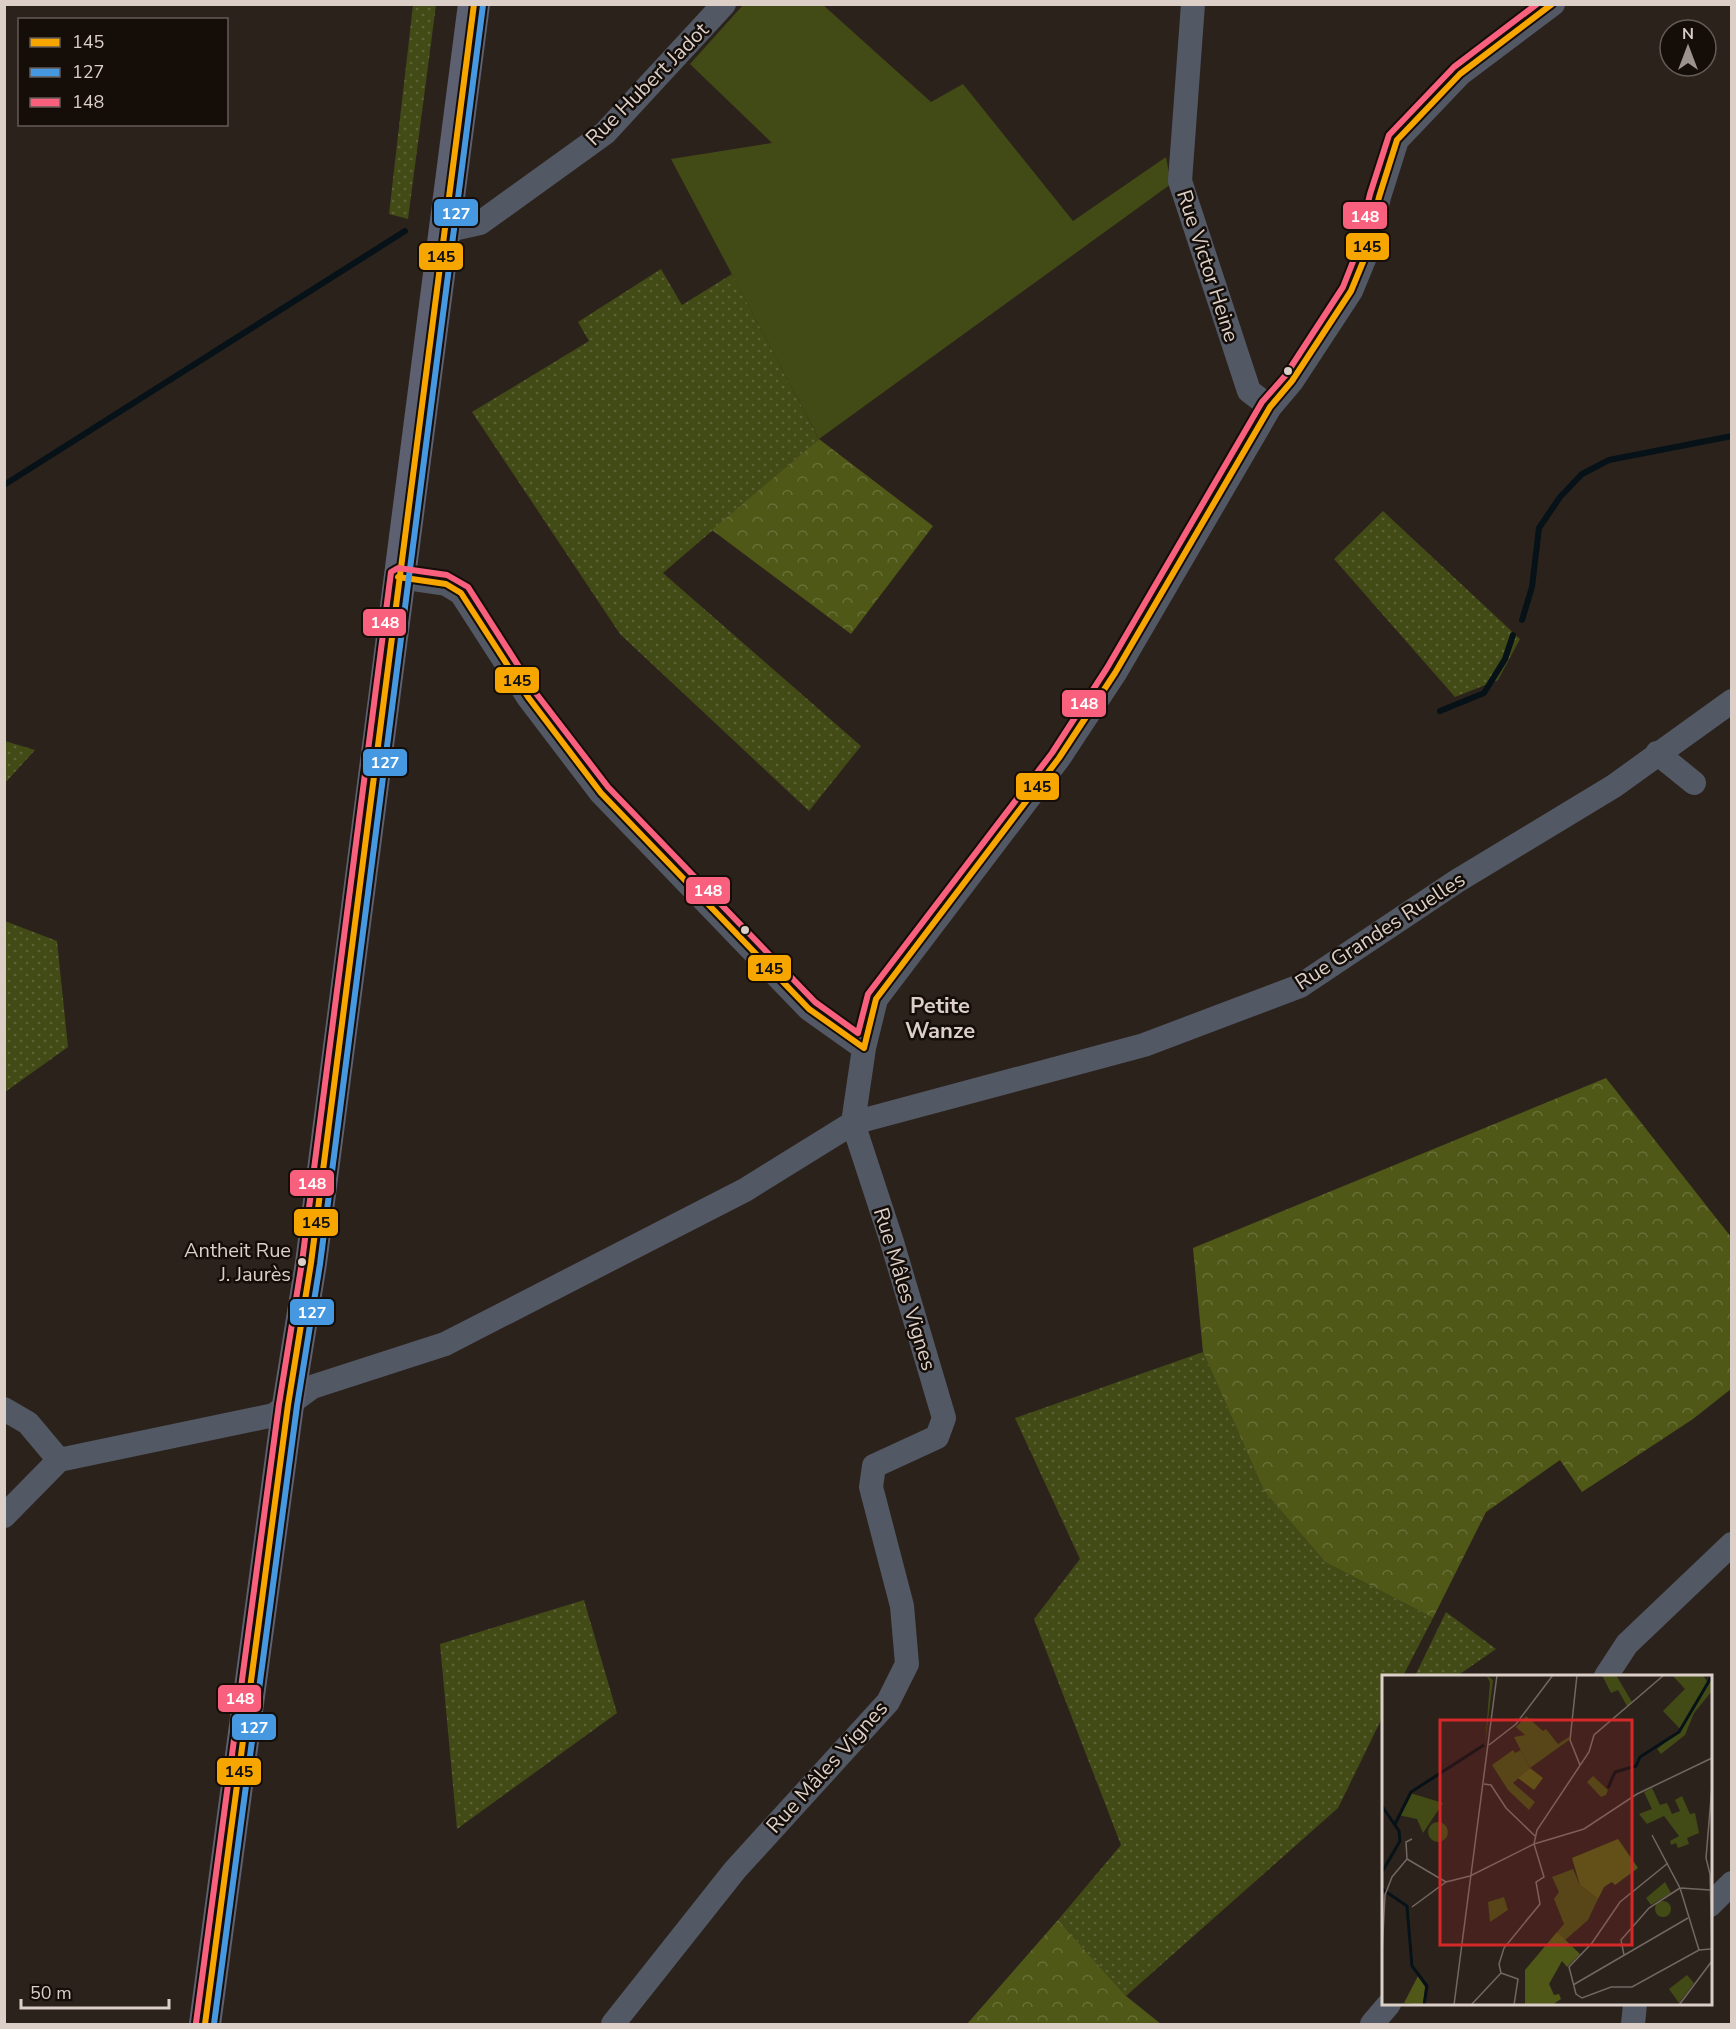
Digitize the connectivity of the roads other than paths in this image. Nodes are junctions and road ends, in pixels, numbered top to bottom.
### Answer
1 (474, 4) edge
2 (723, 4) edge
3 (1193, 4) edge
4 (1553, 4) edge
5 (444, 231) junction
6 (1270, 407) junction
7 (398, 577) junction
8 (1731, 701) edge
9 (1657, 753) junction
10 (1694, 783) dead end
11 (864, 1047) junction
12 (853, 1123) junction
13 (288, 1405) junction
14 (4, 1409) edge
15 (59, 1460) junction
16 (4, 1516) edge
17 (1731, 1544) edge
18 (1607, 1675) edge
19 (1731, 1883) edge
20 (1712, 1903) edge
21 (1388, 2005) edge
22 (1635, 2005) edge
23 (205, 2025) edge
24 (613, 2025) edge
25 (1372, 2025) edge
26 (1633, 2025) edge

1 - 5 main road
2 - 5 street, Rue Hubert Jadot
3 - 6 street, Rue Victor Heine
4 - 6 street
5 - 7 main road
6 - 11 street
7 - 11 street
7 - 13 main road
8 - 9 street, Rue Grandes Ruelles
9 - 10 street
9 - 12 street, Rue Grandes Ruelles
11 - 12 street
12 - 13 street, Rue Grandes Ruelles
12 - 24 street, Rue Mâles Vignes
13 - 15 street, Rue Grandes Ruelles
13 - 23 main road
14 - 15 street
15 - 16 street
17 - 18 street
19 - 20 street
21 - 25 street
22 - 26 street

